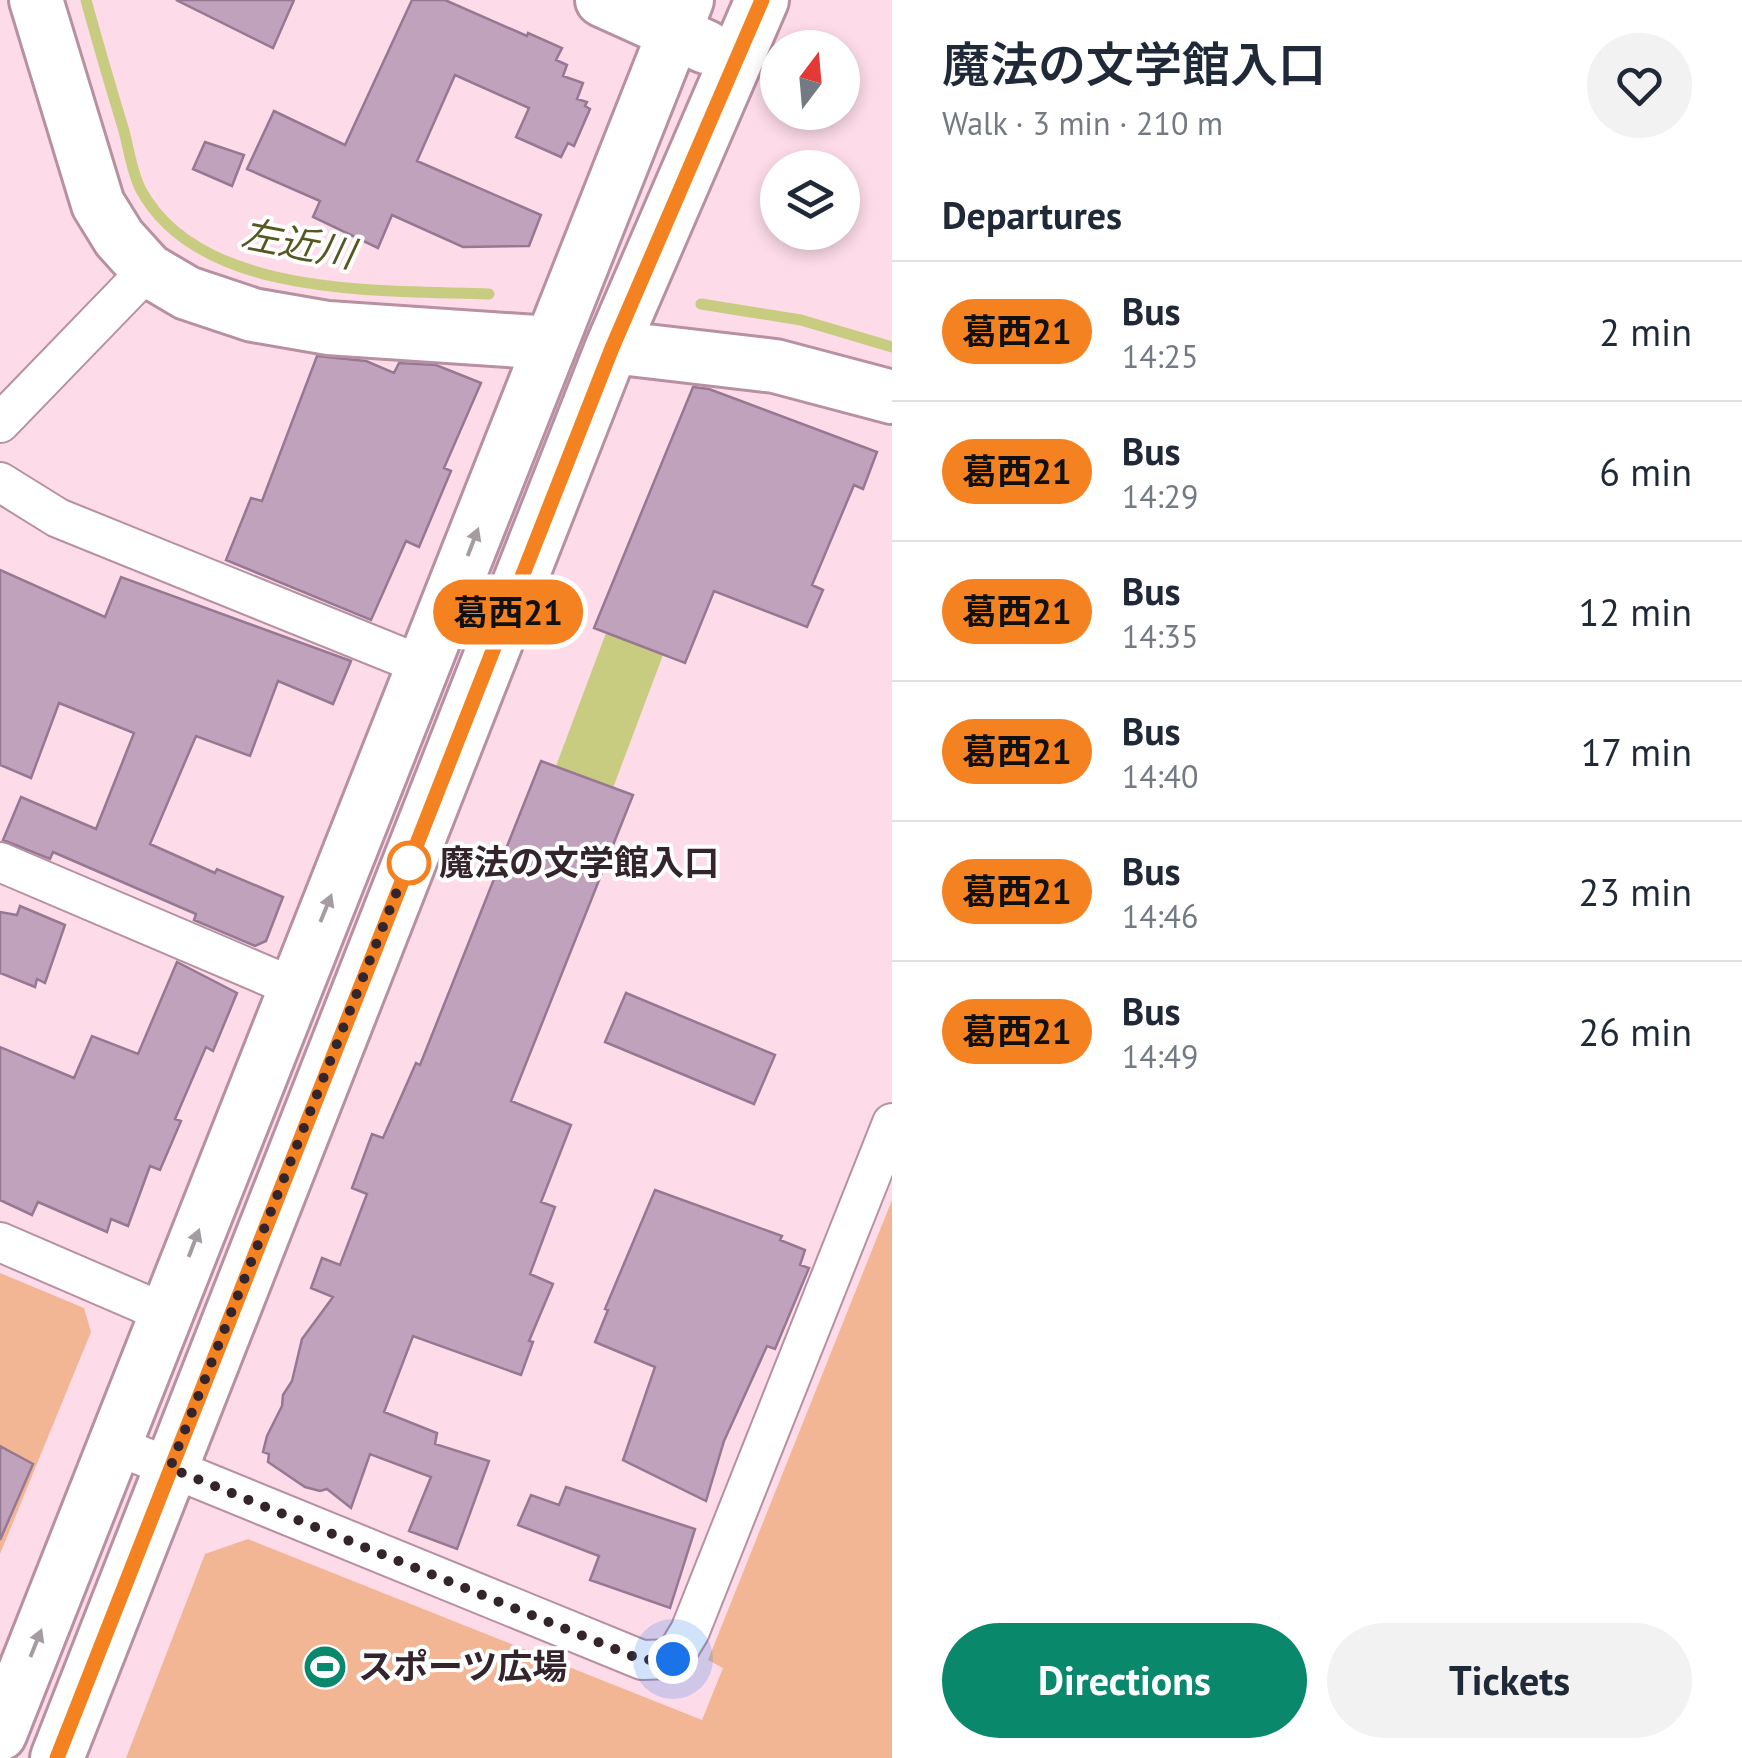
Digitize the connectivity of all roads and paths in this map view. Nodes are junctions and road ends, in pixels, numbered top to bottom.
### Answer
1 (36, 0) edge
2 (602, 0) edge
3 (757, 2) edge
4 (680, 16) edge
5 (735, 59) junction
6 (148, 270) junction
7 (551, 343) junction
8 (612, 348) junction
9 (892, 397) edge
10 (0, 424) edge
11 (0, 482) edge
12 (424, 666) junction
13 (0, 862) edge
14 (293, 987) junction
15 (892, 1123) edge
16 (0, 1242) edge
17 (167, 1314) junction
18 (115, 1445) junction
19 (170, 1468) junction
20 (0, 1734) edge
21 (56, 1758) edge

1 - 6 street
2 - 4 street
3 - 5 street
4 - 5 street
4 - 7 street
5 - 8 street
6 - 7 street
6 - 10 street
12 -> 7 street
8 - 9 street
8 - 19 street
11 - 12 street
14 -> 12 street
13 - 14 street
17 -> 14 street
15 - 19 street
16 - 17 street
17 - 18 street
18 - 19 street
20 -> 18 street
19 - 21 street

